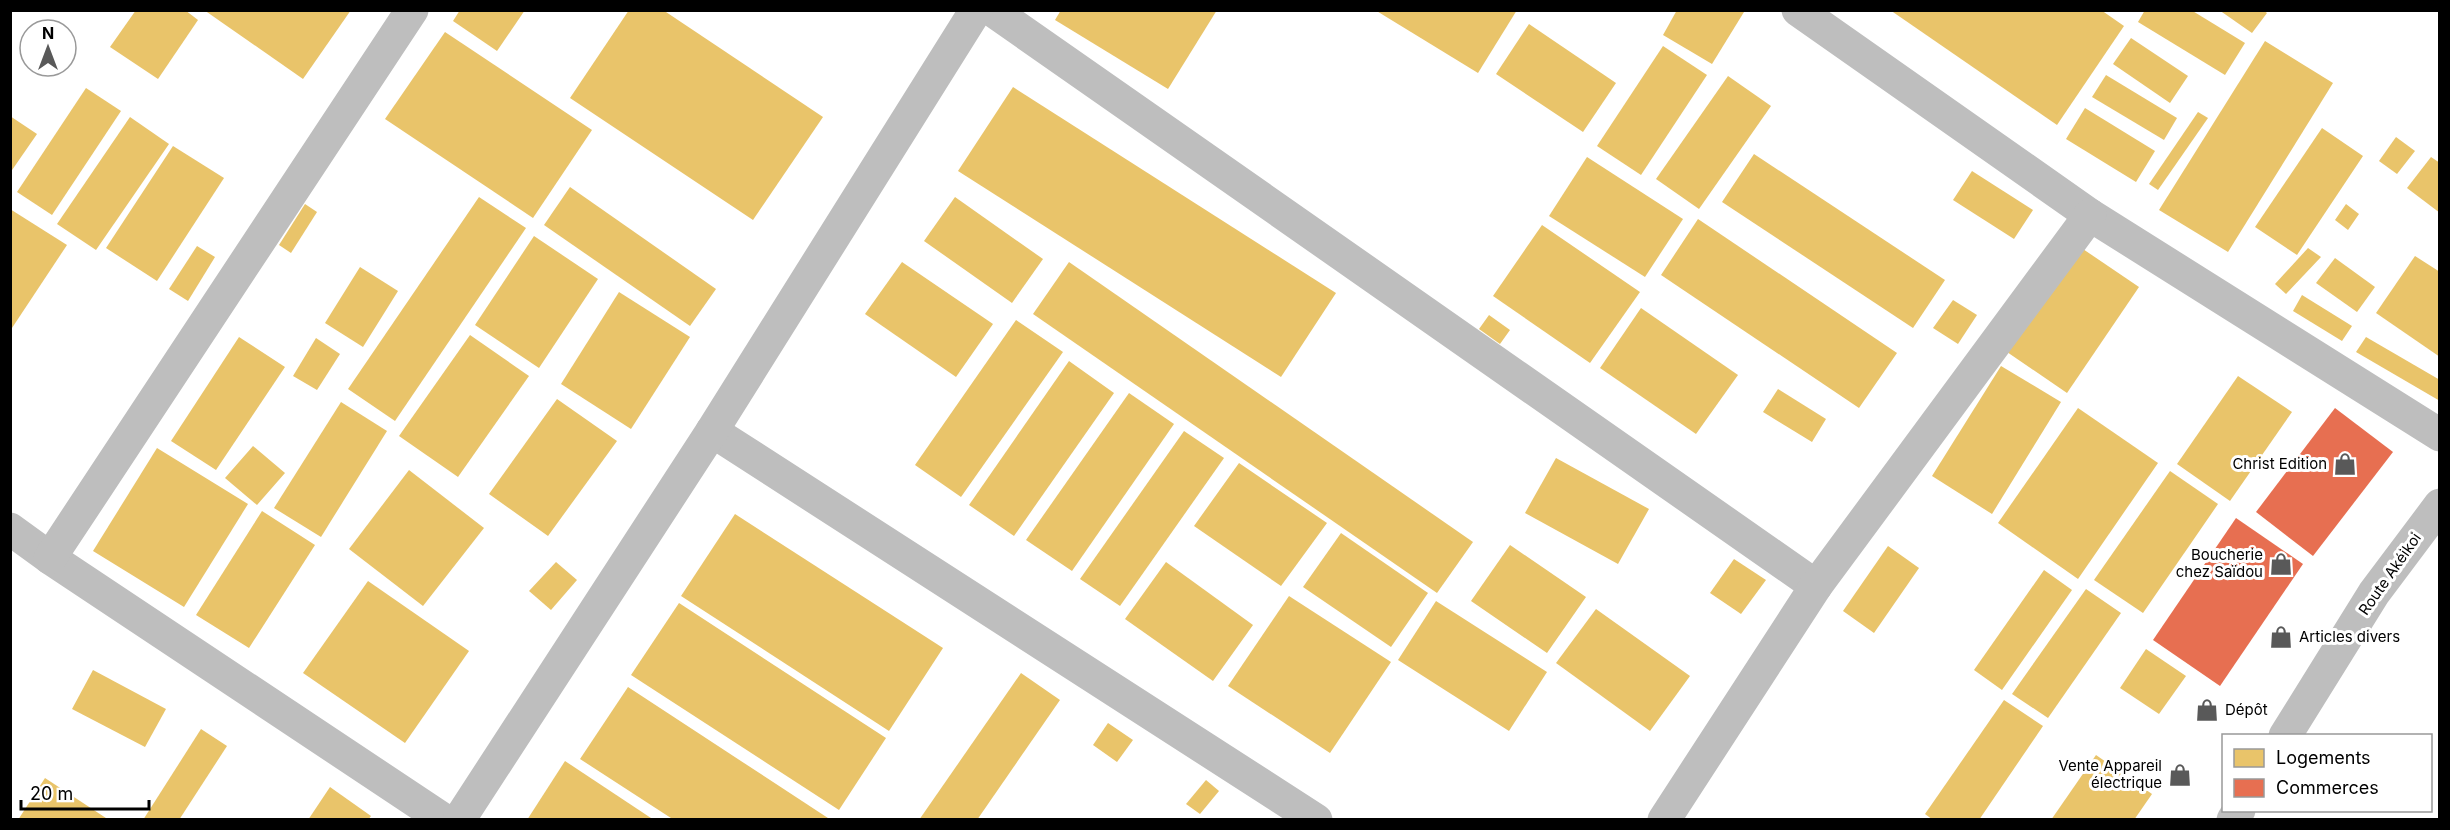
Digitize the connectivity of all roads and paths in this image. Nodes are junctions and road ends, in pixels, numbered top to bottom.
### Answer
1 (412, 10) edge
2 (976, 10) edge
3 (992, 10) edge
4 (1798, 10) edge
5 (2090, 215) junction
6 (711, 432) junction
7 (2439, 435) edge
8 (2439, 505) edge
9 (10, 530) edge
10 (50, 558) junction
11 (1816, 586) junction
12 (2286, 734) edge
13 (444, 819) edge
14 (459, 819) edge
15 (1316, 819) edge
16 (1664, 819) edge

1 - 10 street
2 - 6 street
3 - 11 street
4 - 5 street
5 - 7 street
5 - 11 street
6 - 14 street
6 - 15 street
8 - 12 street, Route Akéikoi
9 - 10 street
10 - 13 street
11 - 16 street

